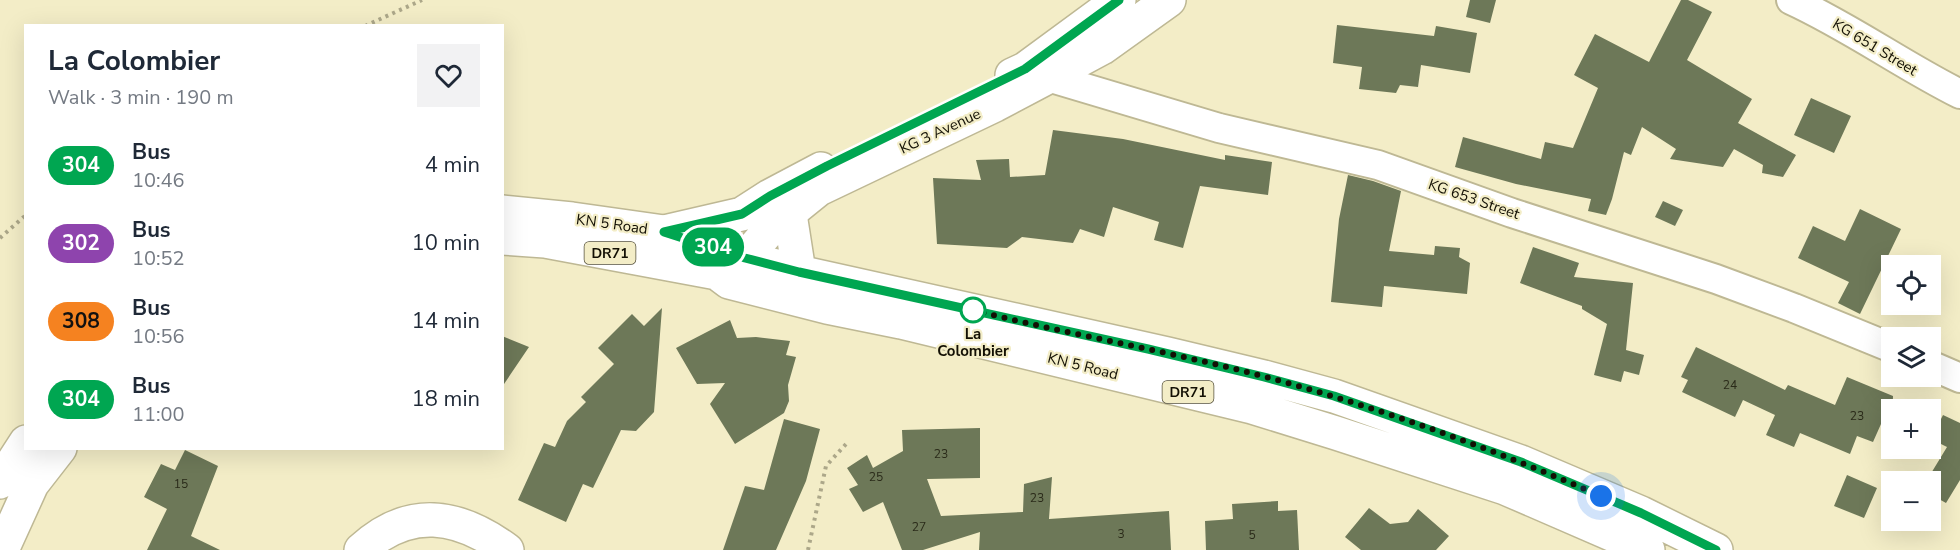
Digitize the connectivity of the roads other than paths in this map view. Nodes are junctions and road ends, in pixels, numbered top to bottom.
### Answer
1 (1119, 0) edge
2 (1169, 0) edge
3 (1791, 0) edge
4 (1048, 77) junction
5 (1960, 94) edge
6 (504, 212) edge
7 (790, 214) junction
8 (664, 232) junction
9 (504, 238) edge
10 (730, 271) junction
11 (799, 272) junction
12 (1881, 344) edge
13 (1941, 370) edge
14 (1960, 378) edge
15 (24, 445) edge
16 (58, 450) edge
17 (0, 483) edge
18 (2, 550) edge
19 (361, 550) edge
20 (507, 550) edge
21 (1648, 550) edge
22 (1716, 550) edge

1 - 8 main road, KG 3 Avenue
2 - 4 main road, KG 3 Avenue
3 - 5 street, KG 651 Street
4 - 7 main road, KG 3 Avenue
4 - 12 street, KG 653 Street
6 - 8 main road, KN 5 Road / DR71
7 - 10 main road, KG 3 Avenue
7 - 11 main road
8 - 10 main road
9 - 10 main road, KN 5 Road / DR71
10 - 11 main road, KN 5 Road / DR71
10 - 21 main road, KN 5 Road / DR71
11 - 22 main road, KN 5 Road / DR71
13 - 14 street
15 - 17 main road
16 - 18 main road
19 - 20 main road

